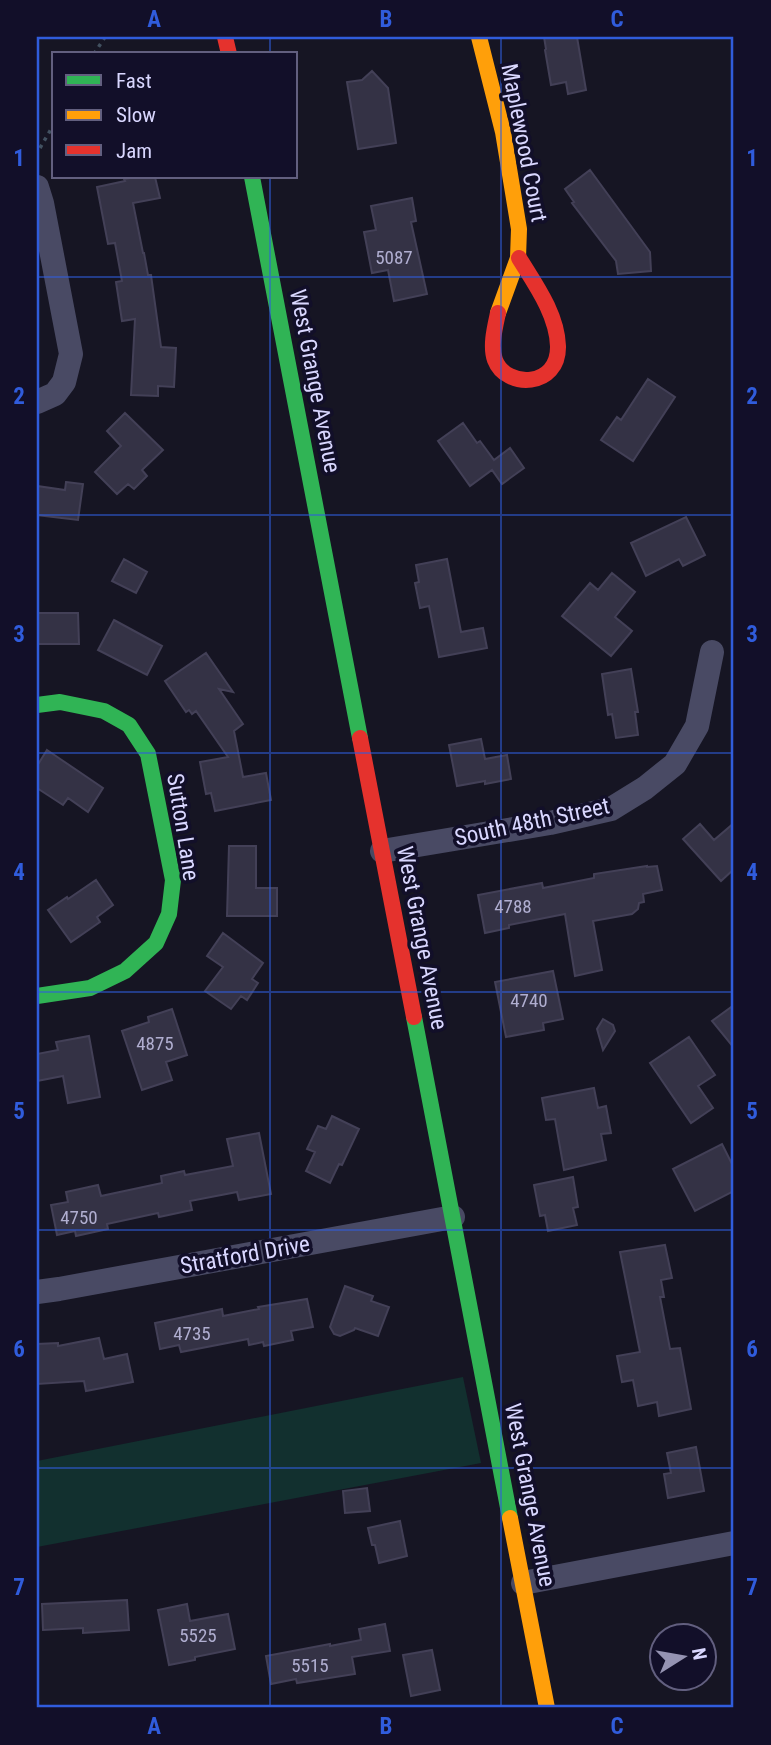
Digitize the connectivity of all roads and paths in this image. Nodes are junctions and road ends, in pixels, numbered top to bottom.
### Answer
1 (105, 37) edge
2 (478, 37) edge
3 (95, 52) edge
4 (52, 127) edge
5 (40, 148) dead end
6 (252, 178) edge
7 (37, 187) edge
8 (519, 258) junction
9 (37, 402) edge
10 (712, 652) dead end
11 (37, 705) edge
12 (382, 852) junction
13 (37, 996) edge
14 (453, 1217) junction
15 (37, 1292) edge
16 (734, 1543) edge
17 (523, 1583) junction
18 (547, 1708) edge

1 - 3 path
2 - 8 street, Maplewood Court
4 - 5 path
6 - 12 street, West Grange Avenue
7 - 9 street
8 - 8 street, Maplewood Court
10 - 12 street, South 48th Street
11 - 13 street, Sutton Lane
12 - 14 street, West Grange Avenue
14 - 15 street, Stratford Drive
14 - 17 street, West Grange Avenue
16 - 17 street
17 - 18 street, West Grange Avenue

